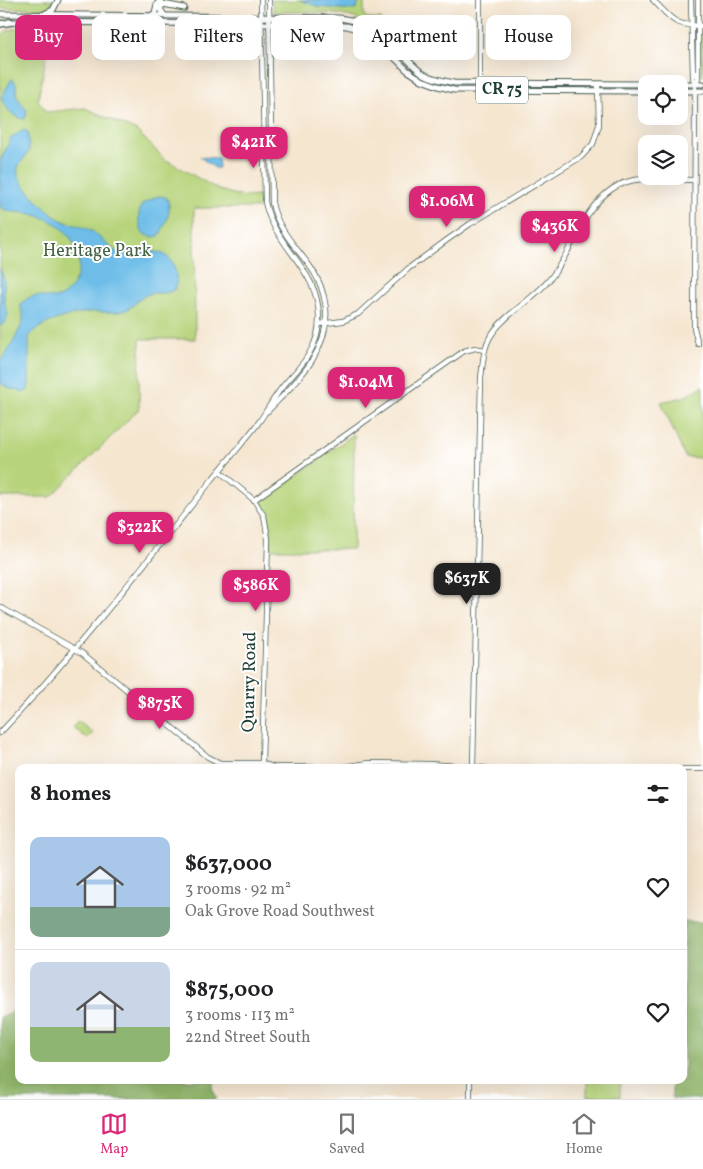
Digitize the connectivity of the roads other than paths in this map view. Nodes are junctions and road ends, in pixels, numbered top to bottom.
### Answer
1 (58, 0) edge
2 (162, 0) edge
3 (168, 0) edge
4 (262, 0) edge
5 (269, 0) edge
6 (480, 0) edge
7 (653, 0) edge
8 (691, 0) edge
9 (698, 0) edge
10 (0, 14) edge
11 (43, 14) junction
12 (151, 15) joint
13 (165, 15) joint
14 (262, 16) junction
15 (269, 17) junction
16 (12, 22) edge
17 (0, 23) edge
18 (166, 23) edge
19 (262, 24) junction
20 (269, 24) junction
21 (692, 26) junction
22 (700, 26) edge
23 (480, 83) junction
24 (598, 84) junction
25 (638, 84) edge
26 (688, 84) edge
27 (695, 84) junction
28 (703, 84) edge
29 (480, 90) junction
30 (598, 91) junction
31 (638, 91) edge
32 (688, 91) edge
33 (695, 91) junction
34 (703, 92) edge
35 (694, 180) junction
36 (319, 324) junction
37 (326, 324) junction
38 (698, 344) dead end
39 (484, 350) junction
40 (259, 421) junction
41 (219, 471) junction
42 (254, 500) junction
43 (0, 607) edge
44 (74, 648) junction
45 (0, 733) edge
46 (262, 763) junction
47 (266, 764) edge
48 (362, 764) edge
49 (429, 764) edge
50 (474, 764) edge
51 (703, 769) edge
52 (687, 770) edge
53 (470, 1084) edge
54 (470, 1099) edge

1 - 11 main road
2 - 12 main road
3 - 13 main road
4 - 14 street
5 - 15 street
6 - 23 street
7 - 21 street
8 - 21 street
9 - 22 street
10 - 11 main road, CR 75
11 - 12 main road, CR 75
13 - 14 main road, CR 75
14 - 15 main road, CR 75
14 - 19 street
15 - 20 street
15 - 23 main road, CR 75
16 - 17 highway
18 - 19 main road, CR 75
19 - 20 main road, CR 75
19 - 36 street
20 - 29 main road, CR 75
20 - 37 street
21 - 22 street
21 - 27 street
22 - 27 street
23 - 24 main road, CR 75
23 - 29 street
24 - 25 main road, CR 75
24 - 30 street
26 - 27 main road
27 - 28 main road
27 - 33 street
29 - 30 main road, CR 75
30 - 31 main road, CR 75
30 - 37 street
32 - 33 main road
33 - 34 main road
33 - 35 street
35 - 38 street
35 - 39 street
36 - 37 street
36 - 40 street
37 - 40 street
39 - 42 street
39 - 50 street
40 - 41 street
41 - 42 street, Quarry Road
41 - 44 street
42 - 46 street, Quarry Road
43 - 44 street
44 - 45 street
44 - 46 street
46 - 47 street
48 - 49 street
51 - 52 street
53 - 54 street

